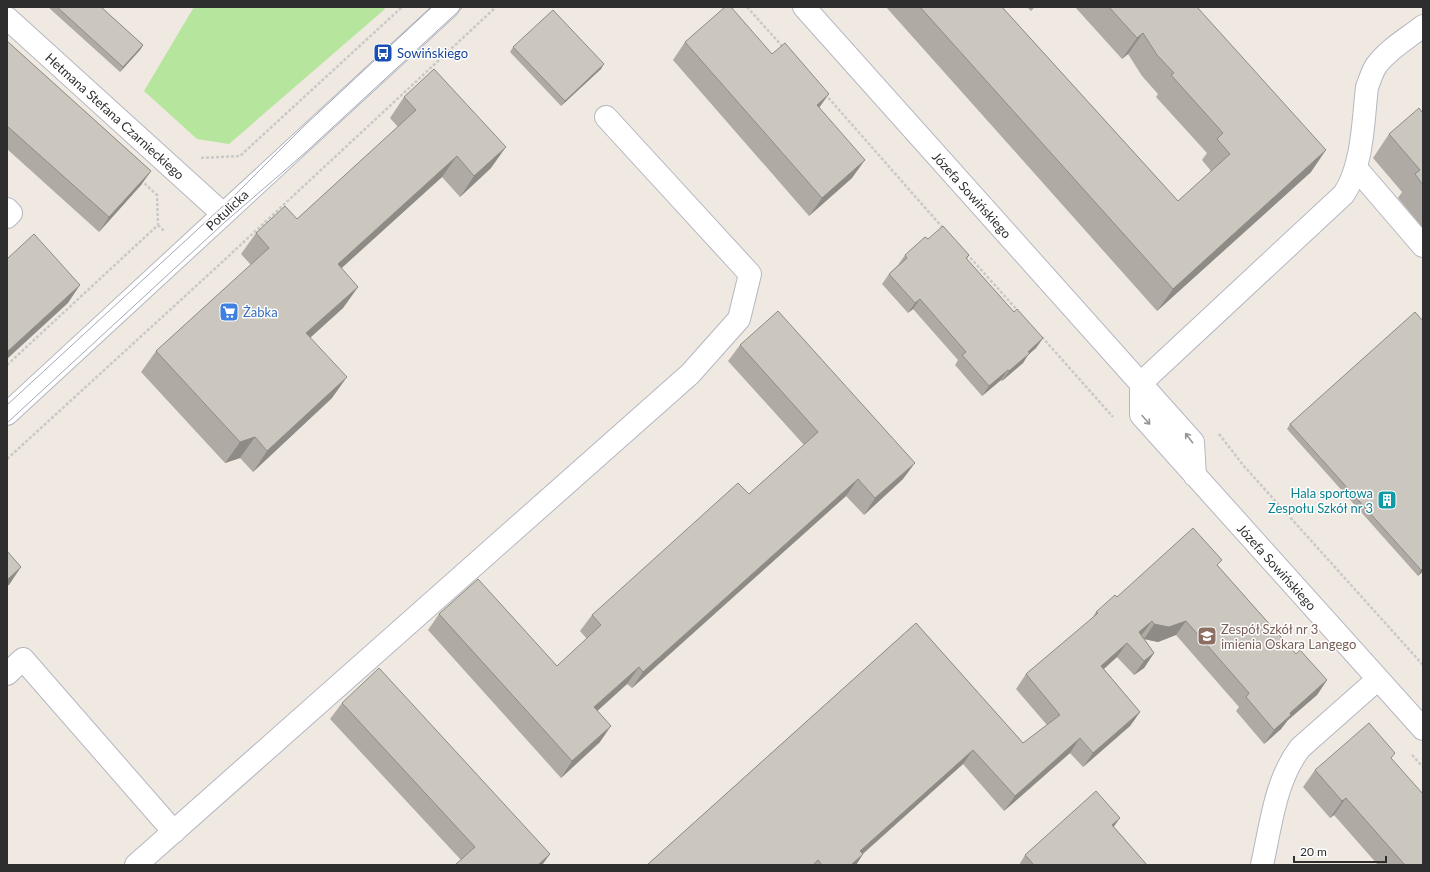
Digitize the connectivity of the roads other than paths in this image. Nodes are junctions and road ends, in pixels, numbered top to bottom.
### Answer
1 (448, 7) edge
2 (804, 7) edge
3 (7, 18) edge
4 (1423, 26) edge
5 (606, 117) dead end
6 (1356, 168) junction
7 (7, 209) edge
8 (223, 214) junction
9 (7, 217) edge
10 (1423, 246) edge
11 (1141, 383) junction
12 (7, 414) edge
13 (7, 674) edge
14 (1378, 679) junction
15 (1423, 730) edge
16 (174, 832) junction
17 (136, 865) edge
18 (1262, 865) edge

1 - 8 street, Potulicka
2 - 11 street, Józefa Sowińskiego
3 - 8 street, Hetmana Stefana Czarnieckiego
4 - 6 street
5 - 16 street
6 - 10 street
6 - 11 street
7 - 9 street
8 - 12 street, Potulicka
11 - 14 street, Józefa Sowińskiego
13 - 16 street
14 - 15 street, Józefa Sowińskiego
14 - 18 street
16 - 17 street

